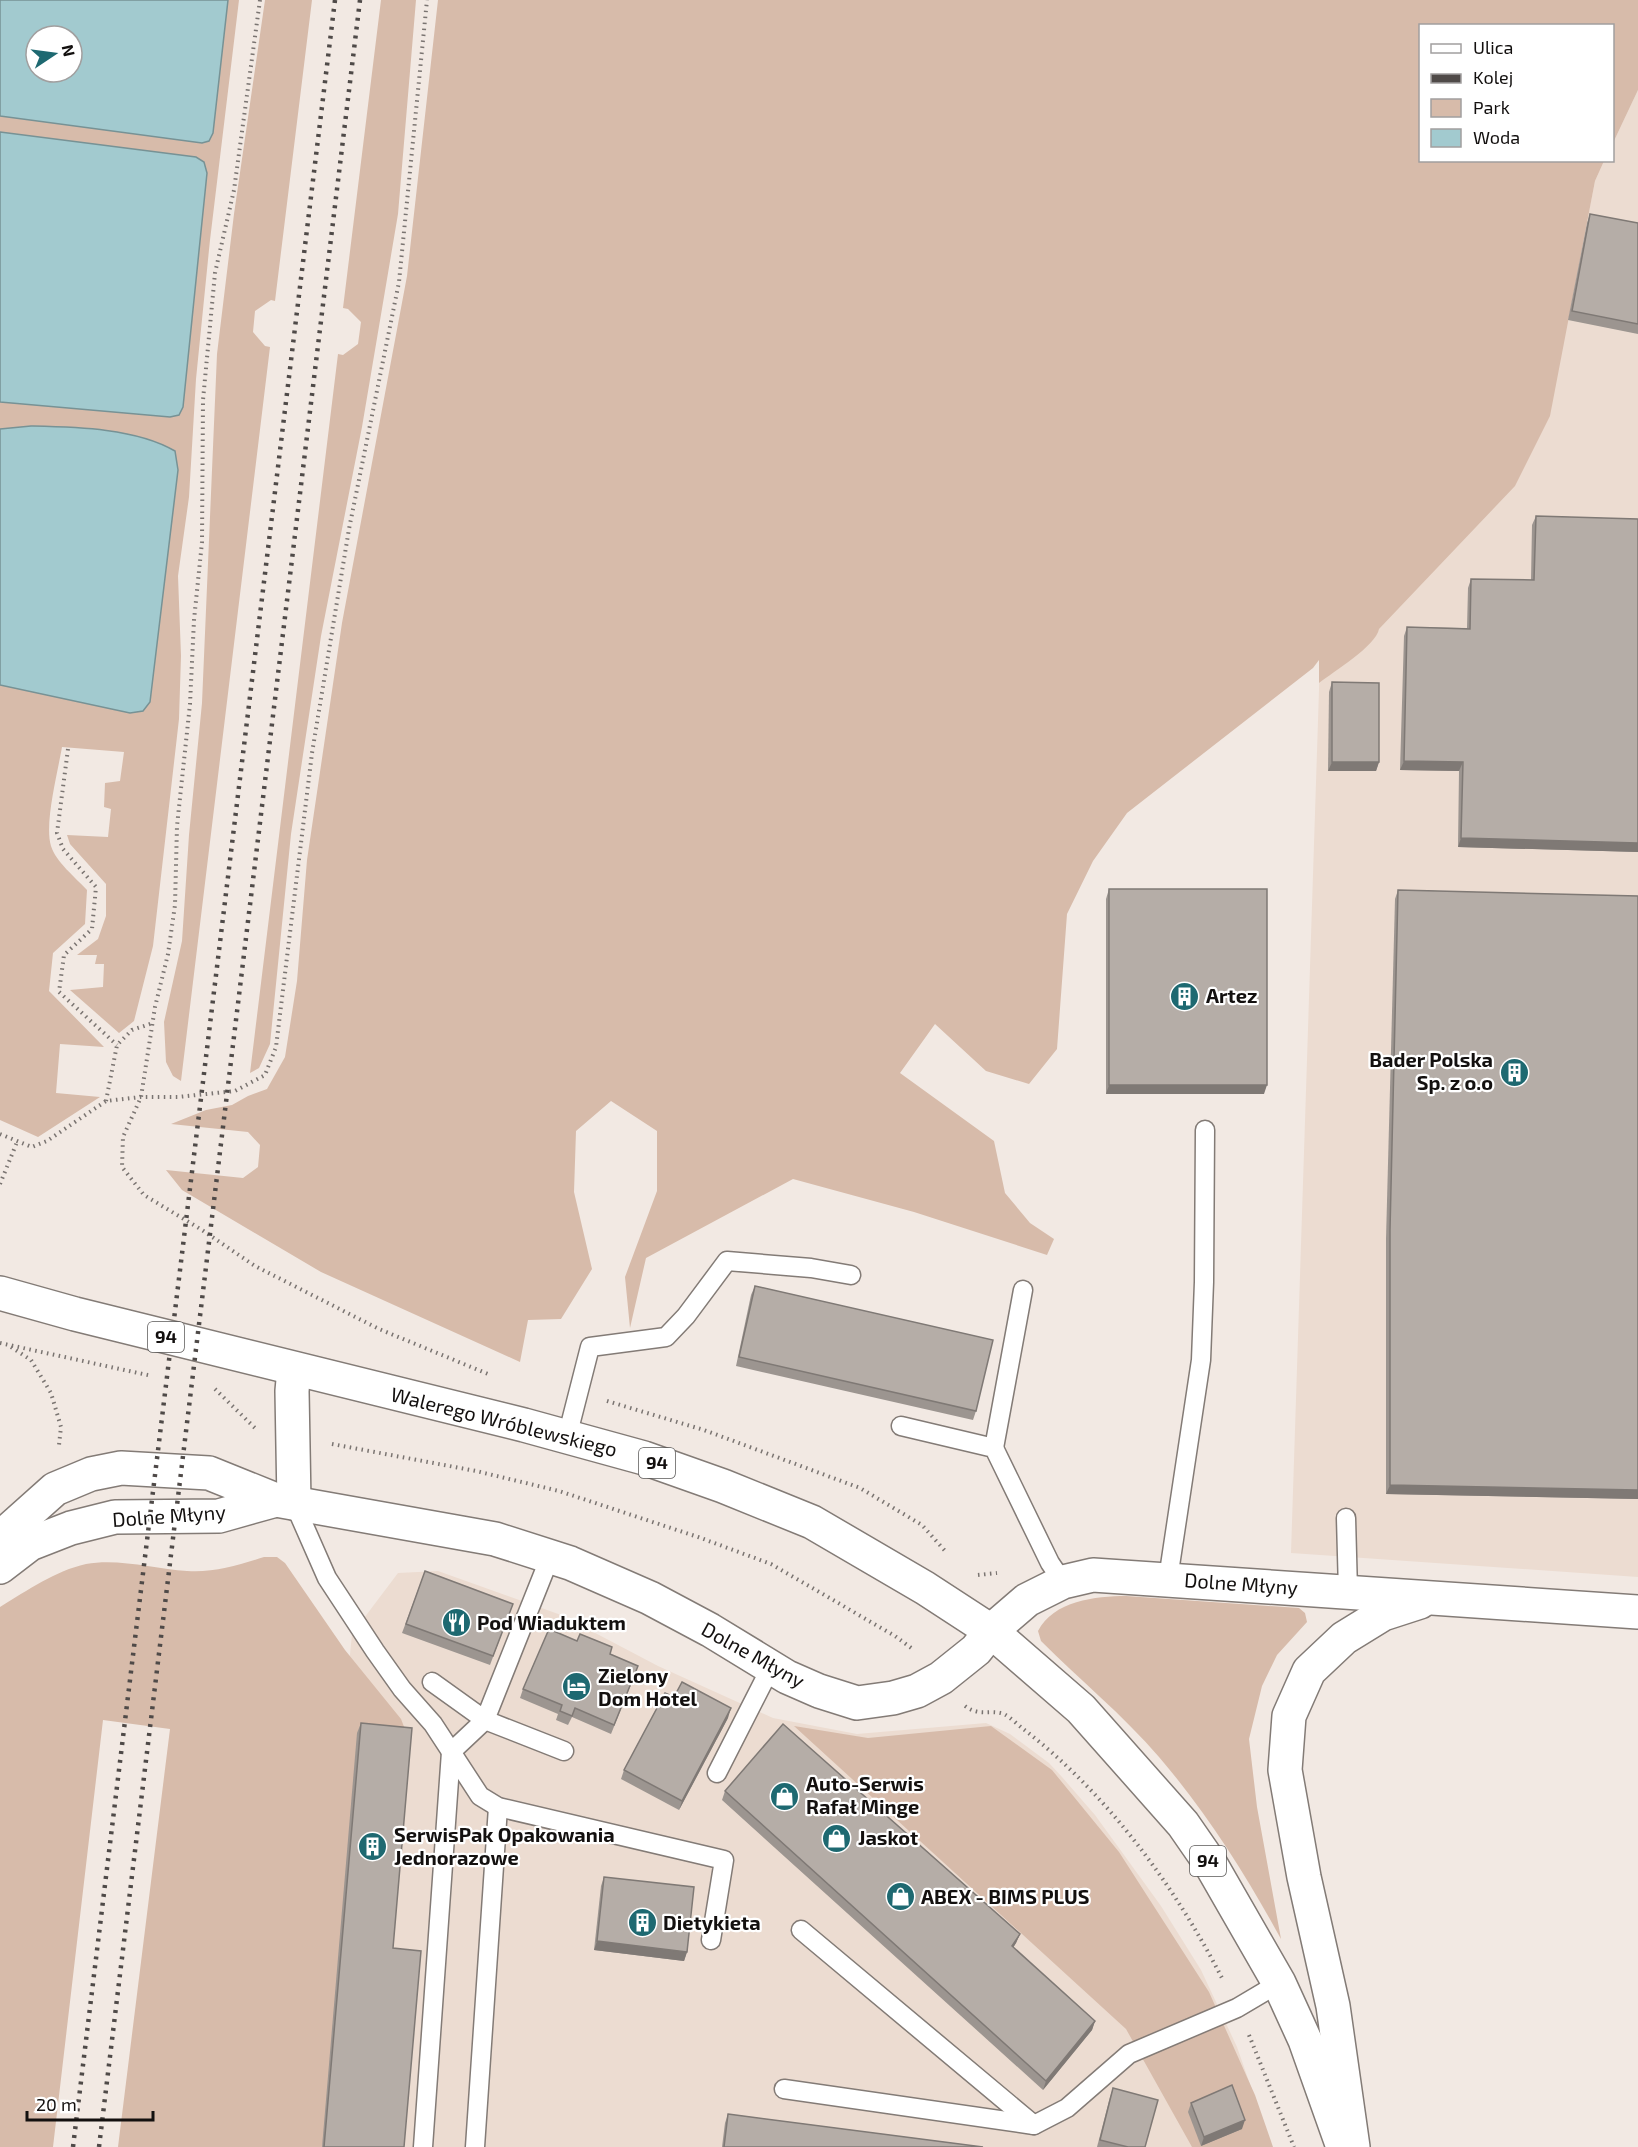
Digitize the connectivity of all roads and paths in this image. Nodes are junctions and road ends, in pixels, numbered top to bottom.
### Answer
1 (260, 0) edge
2 (427, 0) edge
3 (68, 749) dead end
4 (153, 1023) junction
5 (117, 1046) junction
6 (141, 1096) junction
7 (106, 1101) junction
8 (1205, 1130) dead end
9 (0, 1134) edge
10 (17, 1142) junction
11 (0, 1184) edge
12 (851, 1275) dead end
13 (1023, 1290) dead end
14 (0, 1293) edge
15 (0, 1343) edge
16 (8, 1345) junction
17 (294, 1369) junction
18 (157, 1377) dead end
19 (496, 1377) dead end
20 (214, 1389) dead end
21 (578, 1392) junction
22 (901, 1426) dead end
23 (262, 1430) dead end
24 (567, 1437) junction
25 (329, 1443) dead end
26 (59, 1446) dead end
27 (994, 1448) junction
28 (285, 1502) junction
29 (1346, 1518) dead end
30 (0, 1539) edge
31 (947, 1553) dead end
32 (1045, 1553) junction
33 (550, 1557) junction
34 (0, 1567) edge
35 (970, 1576) dead end
36 (1168, 1579) junction
37 (1063, 1582) junction
38 (1348, 1592) junction
39 (1431, 1599) junction
40 (1638, 1612) edge
41 (991, 1631) junction
42 (916, 1652) dead end
43 (771, 1667) junction
44 (432, 1682) dead end
45 (958, 1700) dead end
46 (485, 1720) junction
47 (564, 1751) dead end
48 (451, 1752) junction
49 (717, 1773) dead end
50 (498, 1807) junction
51 (801, 1930) dead end
52 (711, 1940) dead end
53 (1279, 1983) junction
54 (1237, 2008) junction
55 (784, 2090) dead end
56 (1034, 2125) junction
57 (423, 2147) edge
58 (475, 2147) edge
59 (1294, 2147) edge
60 (1343, 2147) edge
61 (1353, 2147) edge

1 - 4 path
2 - 6 path
3 - 5 path
4 - 5 path
4 - 6 path
5 - 7 path
6 - 7 path
6 - 19 path
7 - 10 path
8 - 36 lane
9 - 10 path
10 - 11 path
12 - 21 lane
13 - 27 lane
14 - 17 street, Walerego Wróblewskiego / 94
15 - 16 path
16 - 18 path
16 - 26 path
17 - 24 street, Walerego Wróblewskiego / 94
17 - 28 street
20 - 23 path
21 - 24 lane
21 - 31 path
22 - 27 lane
24 - 41 street, Walerego Wróblewskiego / 94
25 - 42 path
27 - 32 lane
28 - 30 street, Dolne Młyny
28 - 33 street, Dolne Młyny
28 - 34 street, Dolne Młyny
28 - 48 lane
29 - 38 lane
32 - 35 path
32 - 37 lane
33 - 43 street, Dolne Młyny
33 - 46 lane
36 - 37 street, Dolne Młyny
36 - 38 street, Dolne Młyny
37 - 41 street, Dolne Młyny
38 - 39 street, Dolne Młyny
39 - 40 street, Dolne Młyny
39 - 61 street
41 - 43 street, Dolne Młyny
41 - 53 street, Walerego Wróblewskiego / 94
43 - 49 lane
44 - 46 lane
45 - 54 path
46 - 47 lane
46 - 48 lane
48 - 50 lane
48 - 57 lane
50 - 52 lane
50 - 58 lane
51 - 56 lane
53 - 54 lane
53 - 60 street, Walerego Wróblewskiego / 94
54 - 56 lane
54 - 59 path
55 - 56 lane

